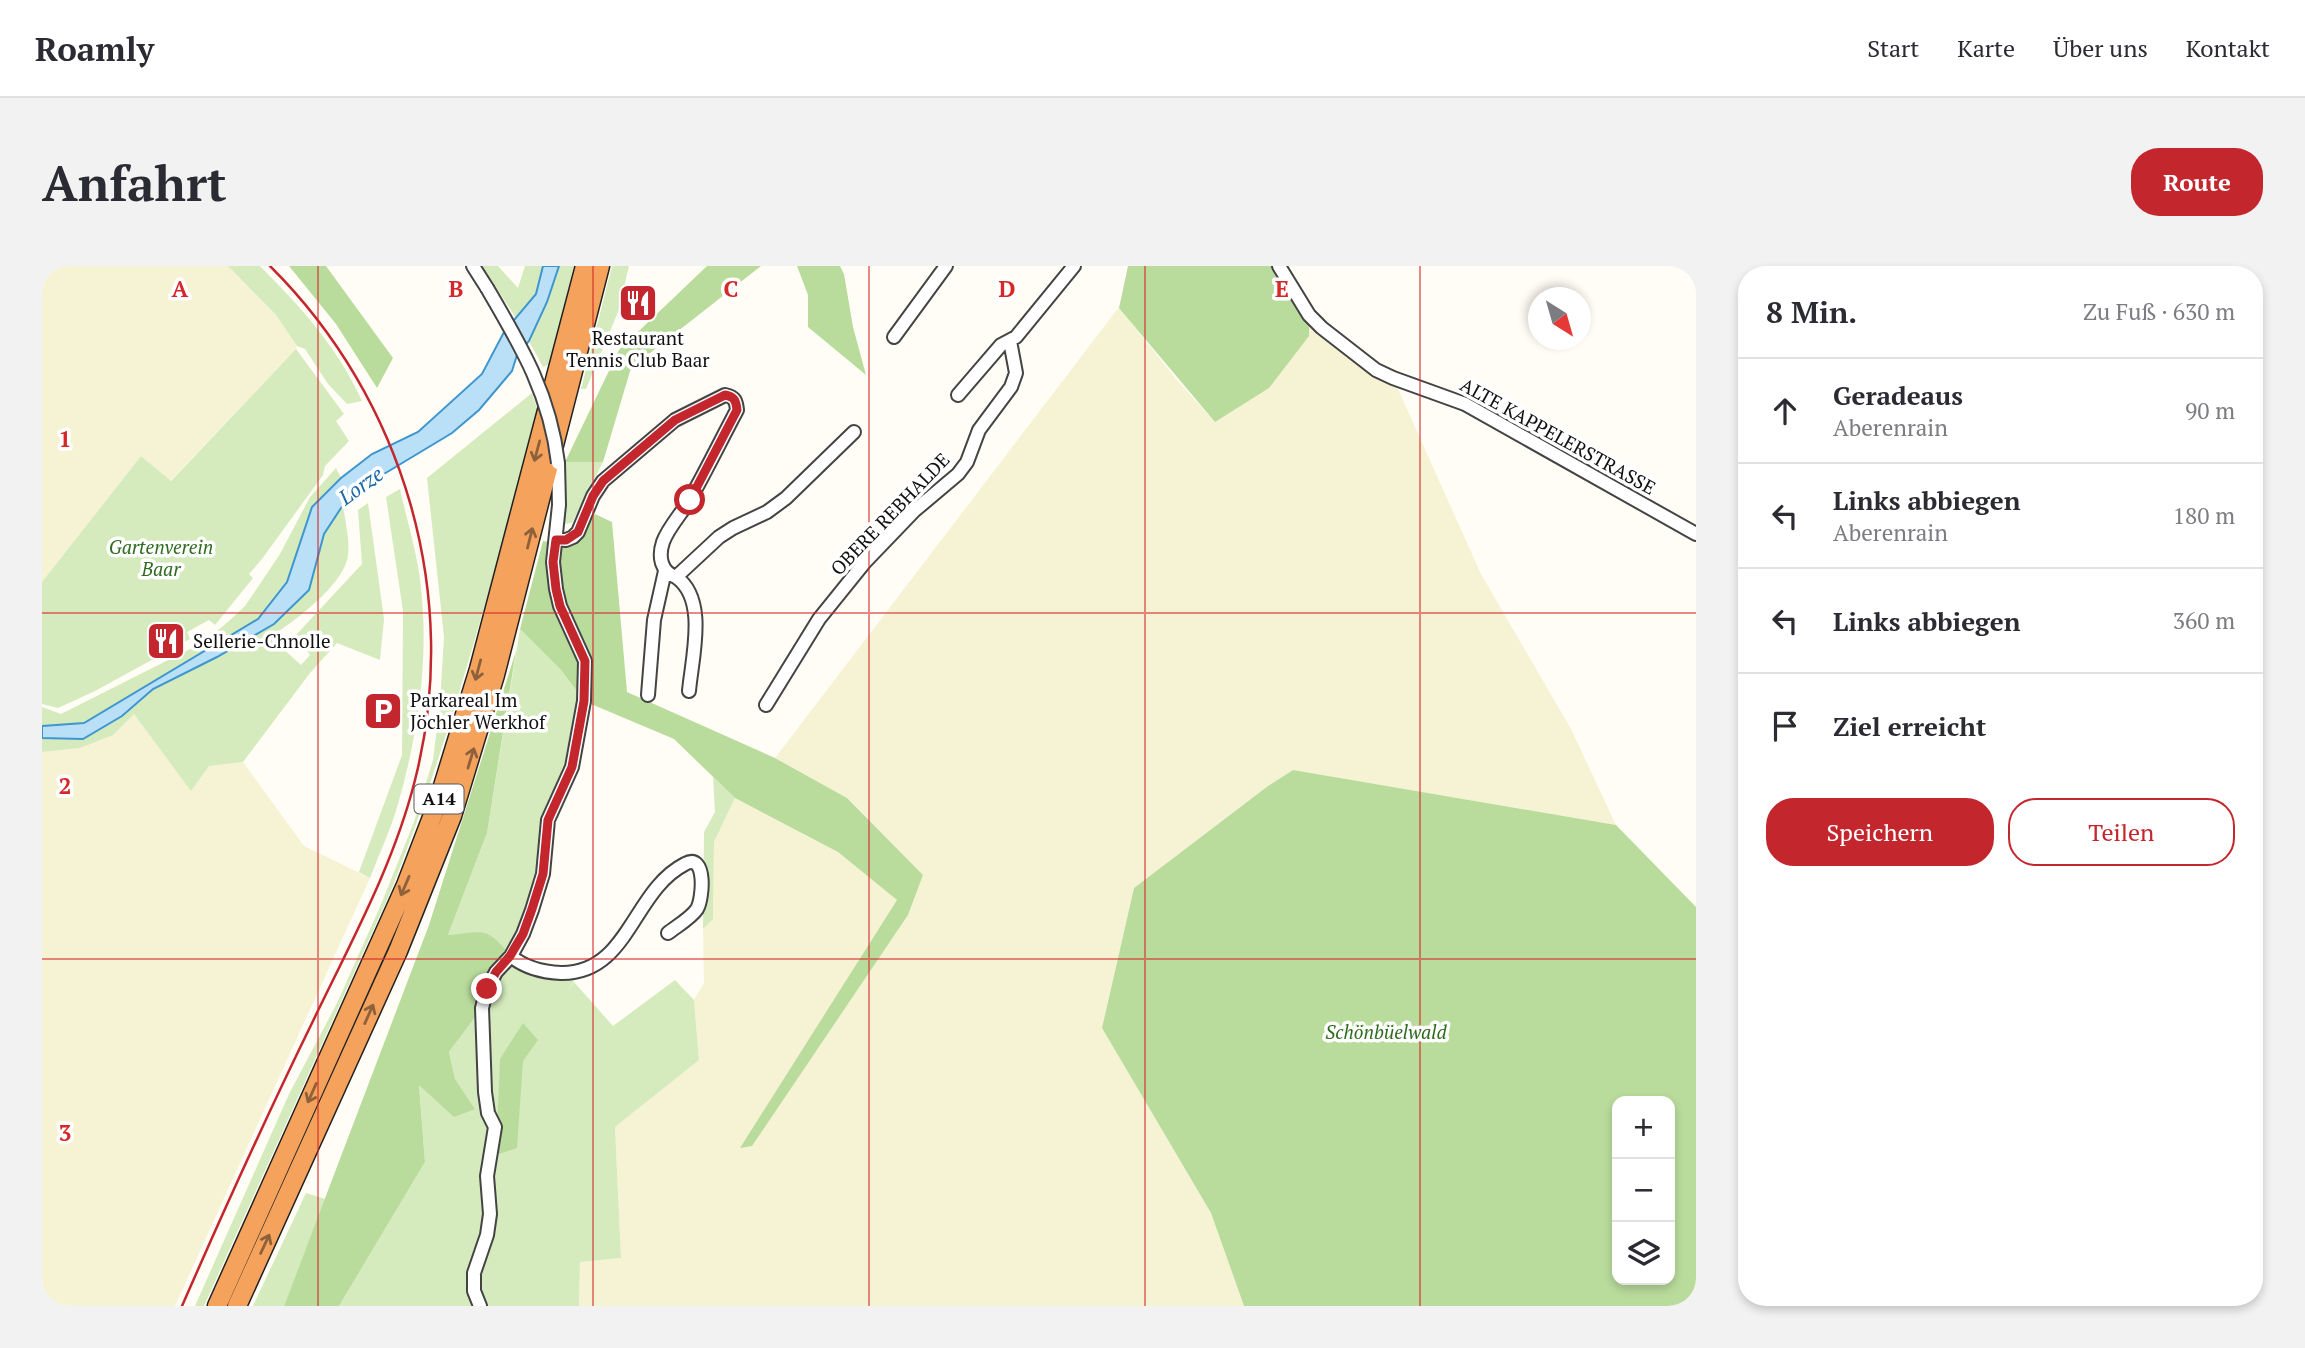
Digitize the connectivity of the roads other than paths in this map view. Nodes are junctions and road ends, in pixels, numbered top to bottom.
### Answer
1 (473, 266) edge
2 (585, 266) edge
3 (600, 266) edge
4 (946, 266) edge
5 (1074, 266) edge
6 (1279, 266) edge
7 (894, 337) dead end
8 (1010, 341) junction
9 (958, 395) dead end
10 (854, 432) dead end
11 (1696, 534) edge
12 (556, 540) junction
13 (671, 574) junction
14 (689, 691) dead end
15 (648, 695) dead end
16 (766, 705) dead end
17 (668, 933) dead end
18 (510, 956) junction
19 (217, 1306) edge
20 (237, 1306) edge
21 (480, 1306) edge

1 - 12 street, bridge
2 -> 19 highway, A14
20 -> 3 highway, A14
4 - 7 street
5 - 8 street
6 - 11 street, ALTE KAPPELERSTRASSE
8 - 9 street
8 - 16 street, OBERE REBHALDE
10 - 13 street
12 - 13 street
12 - 18 street
13 - 14 street
13 - 15 street
17 - 18 street
18 - 21 street

